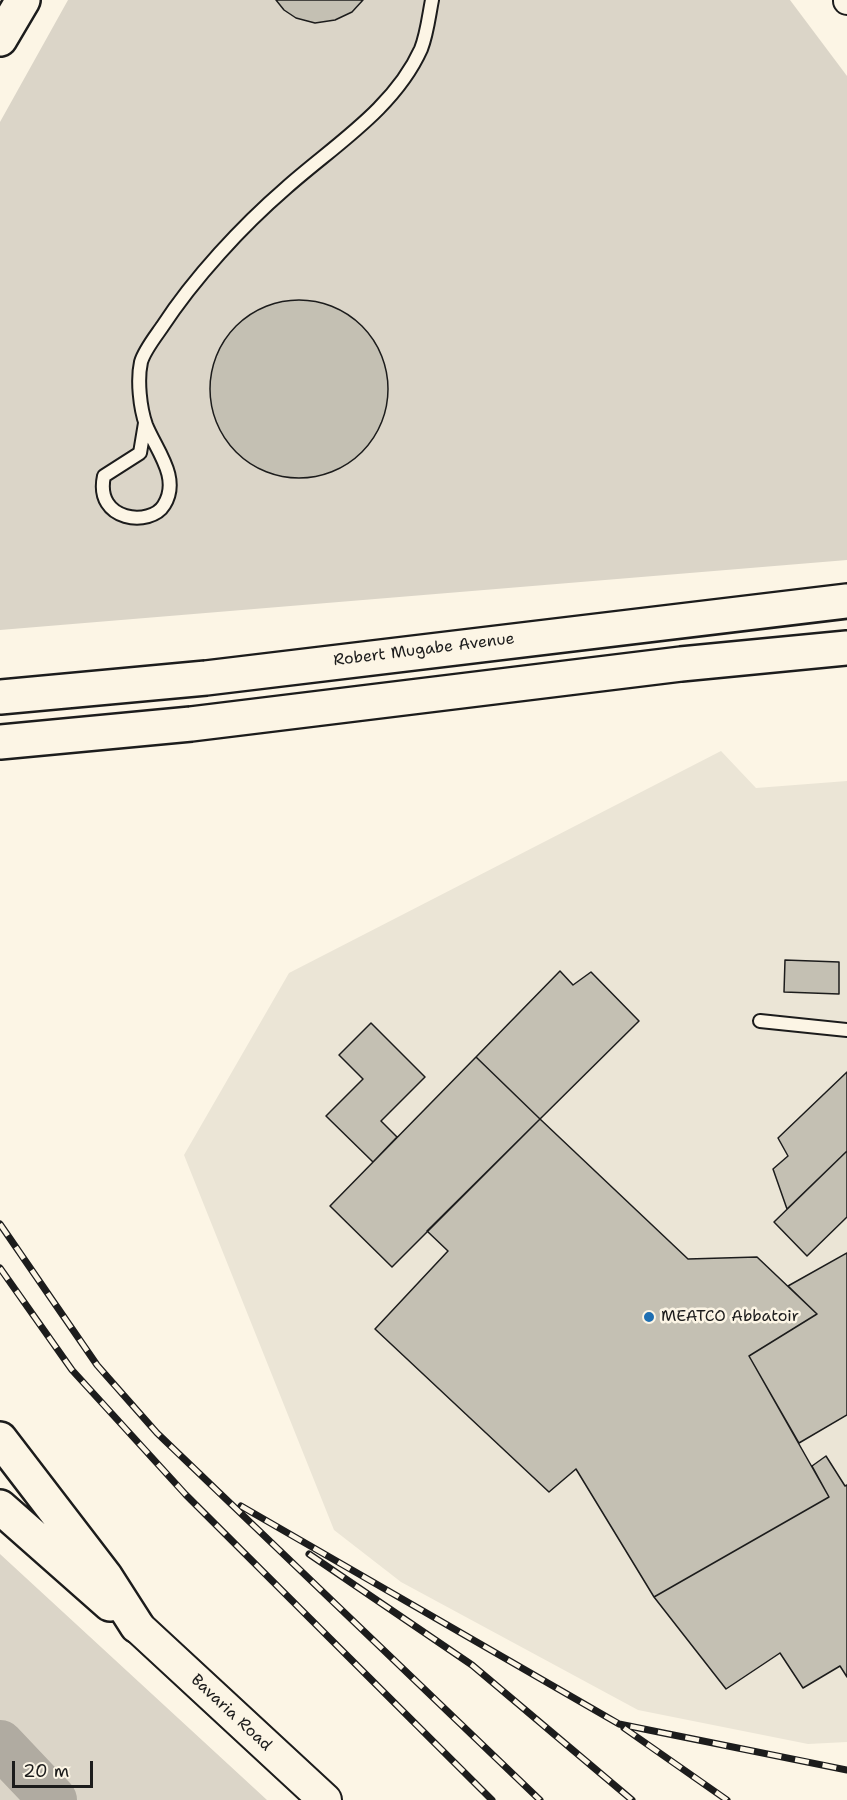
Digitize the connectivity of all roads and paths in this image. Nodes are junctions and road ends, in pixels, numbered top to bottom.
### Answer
1 (23, 0) edge
2 (432, 0) edge
3 (0, 39) edge
4 (145, 423) junction
5 (847, 600) edge
6 (847, 648) edge
7 (0, 696) edge
8 (0, 742) edge
9 (759, 1021) dead end
10 (847, 1030) edge
11 (0, 1439) edge
12 (0, 1507) edge
13 (137, 1626) junction
14 (325, 1800) edge

1 - 3 main road
2 - 4 lane
4 - 4 lane
5 - 7 main road, Robert Mugabe Avenue
6 - 8 main road
9 - 10 lane
11 - 13 main road
12 - 13 main road
13 - 14 street, Bavaria Road

